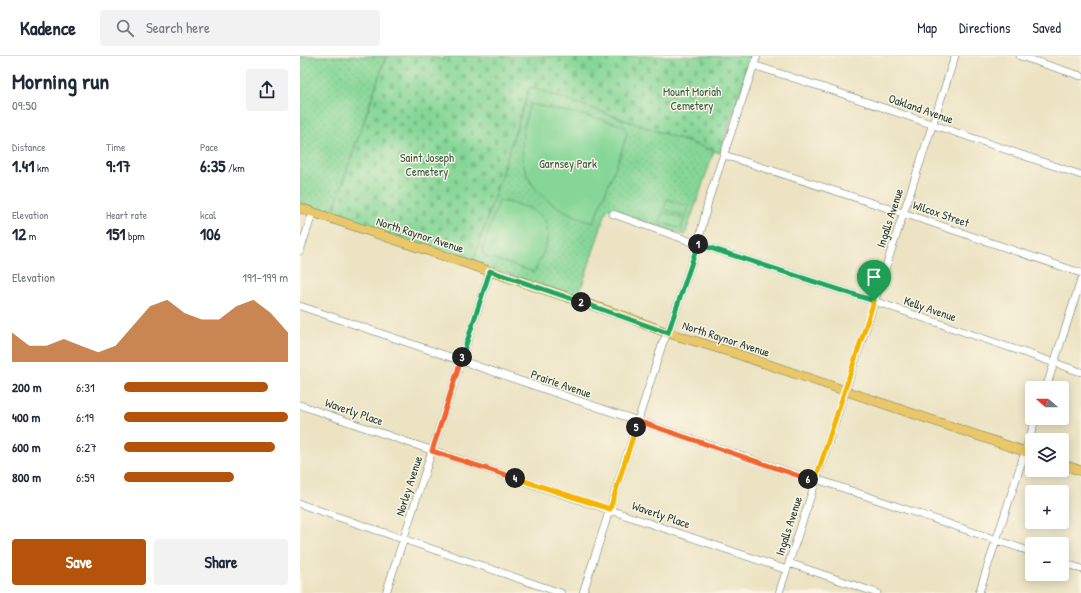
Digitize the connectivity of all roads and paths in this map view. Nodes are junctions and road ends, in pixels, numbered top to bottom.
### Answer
1 (756, 56) edge
2 (955, 56) edge
3 (1020, 56) edge
4 (753, 65) junction
5 (1081, 76) edge
6 (932, 125) junction
7 (724, 155) junction
8 (1081, 175) edge
9 (300, 208) edge
10 (313, 212) junction
11 (903, 213) junction
12 (613, 214) dead end
13 (698, 244) junction
14 (300, 251) edge
15 (490, 271) junction
16 (1081, 273) edge
17 (1081, 280) edge
18 (874, 301) junction
19 (300, 306) edge
20 (668, 333) junction
21 (461, 361) junction
22 (1054, 363) junction
23 (1081, 372) edge
24 (1048, 381) edge
25 (845, 390) junction
26 (300, 405) edge
27 (638, 421) junction
28 (432, 451) junction
29 (1025, 452) edge
30 (1025, 461) edge
31 (1069, 467) edge
32 (1081, 471) edge
33 (816, 480) junction
34 (300, 504) edge
35 (610, 509) junction
36 (404, 539) junction
37 (996, 540) junction
38 (1025, 550) edge
39 (1069, 565) edge
40 (788, 567) junction
41 (1081, 569) edge
42 (386, 593) edge
43 (561, 593) edge
44 (583, 593) edge
45 (779, 593) edge
46 (877, 593) edge
47 (979, 593) edge

1 - 4 street
2 - 6 street, Ingalls Avenue
3 - 5 street
4 - 6 street, Oakland Avenue
4 - 7 street
6 - 8 street, Oakland Avenue
6 - 11 street, Ingalls Avenue
7 - 11 street, Wilcox Street
7 - 13 street
9 - 10 main road, North Raynor Avenue
10 - 14 street
10 - 15 main road, North Raynor Avenue
11 - 16 street, Wilcox Street
11 - 18 street, Ingalls Avenue
12 - 13 street, Kelly Avenue
13 - 18 street, Kelly Avenue
13 - 20 street
15 - 20 main road, North Raynor Avenue
15 - 21 street, Norley Avenue
17 - 22 street
18 - 22 street, Kelly Avenue
18 - 25 street, Ingalls Avenue
19 - 21 street, Prairie Avenue
20 - 25 main road, North Raynor Avenue
20 - 27 street
21 - 27 street, Prairie Avenue
21 - 28 street, Norley Avenue
22 - 23 street, Kelly Avenue
22 - 24 street
25 - 29 main road, North Raynor Avenue
25 - 33 street, Ingalls Avenue
26 - 28 street, Waverly Place
27 - 33 street, Prairie Avenue
27 - 35 street
28 - 35 street, Waverly Place
28 - 36 street, Norley Avenue
30 - 37 street
31 - 32 main road
33 - 37 street, Prairie Avenue
33 - 40 street, Ingalls Avenue
34 - 36 street
35 - 40 street, Waverly Place
35 - 44 street
36 - 42 street, Norley Avenue
36 - 43 street
37 - 38 street, Prairie Avenue
37 - 47 street
39 - 41 street
40 - 45 street, Ingalls Avenue
40 - 46 street, Waverly Place

